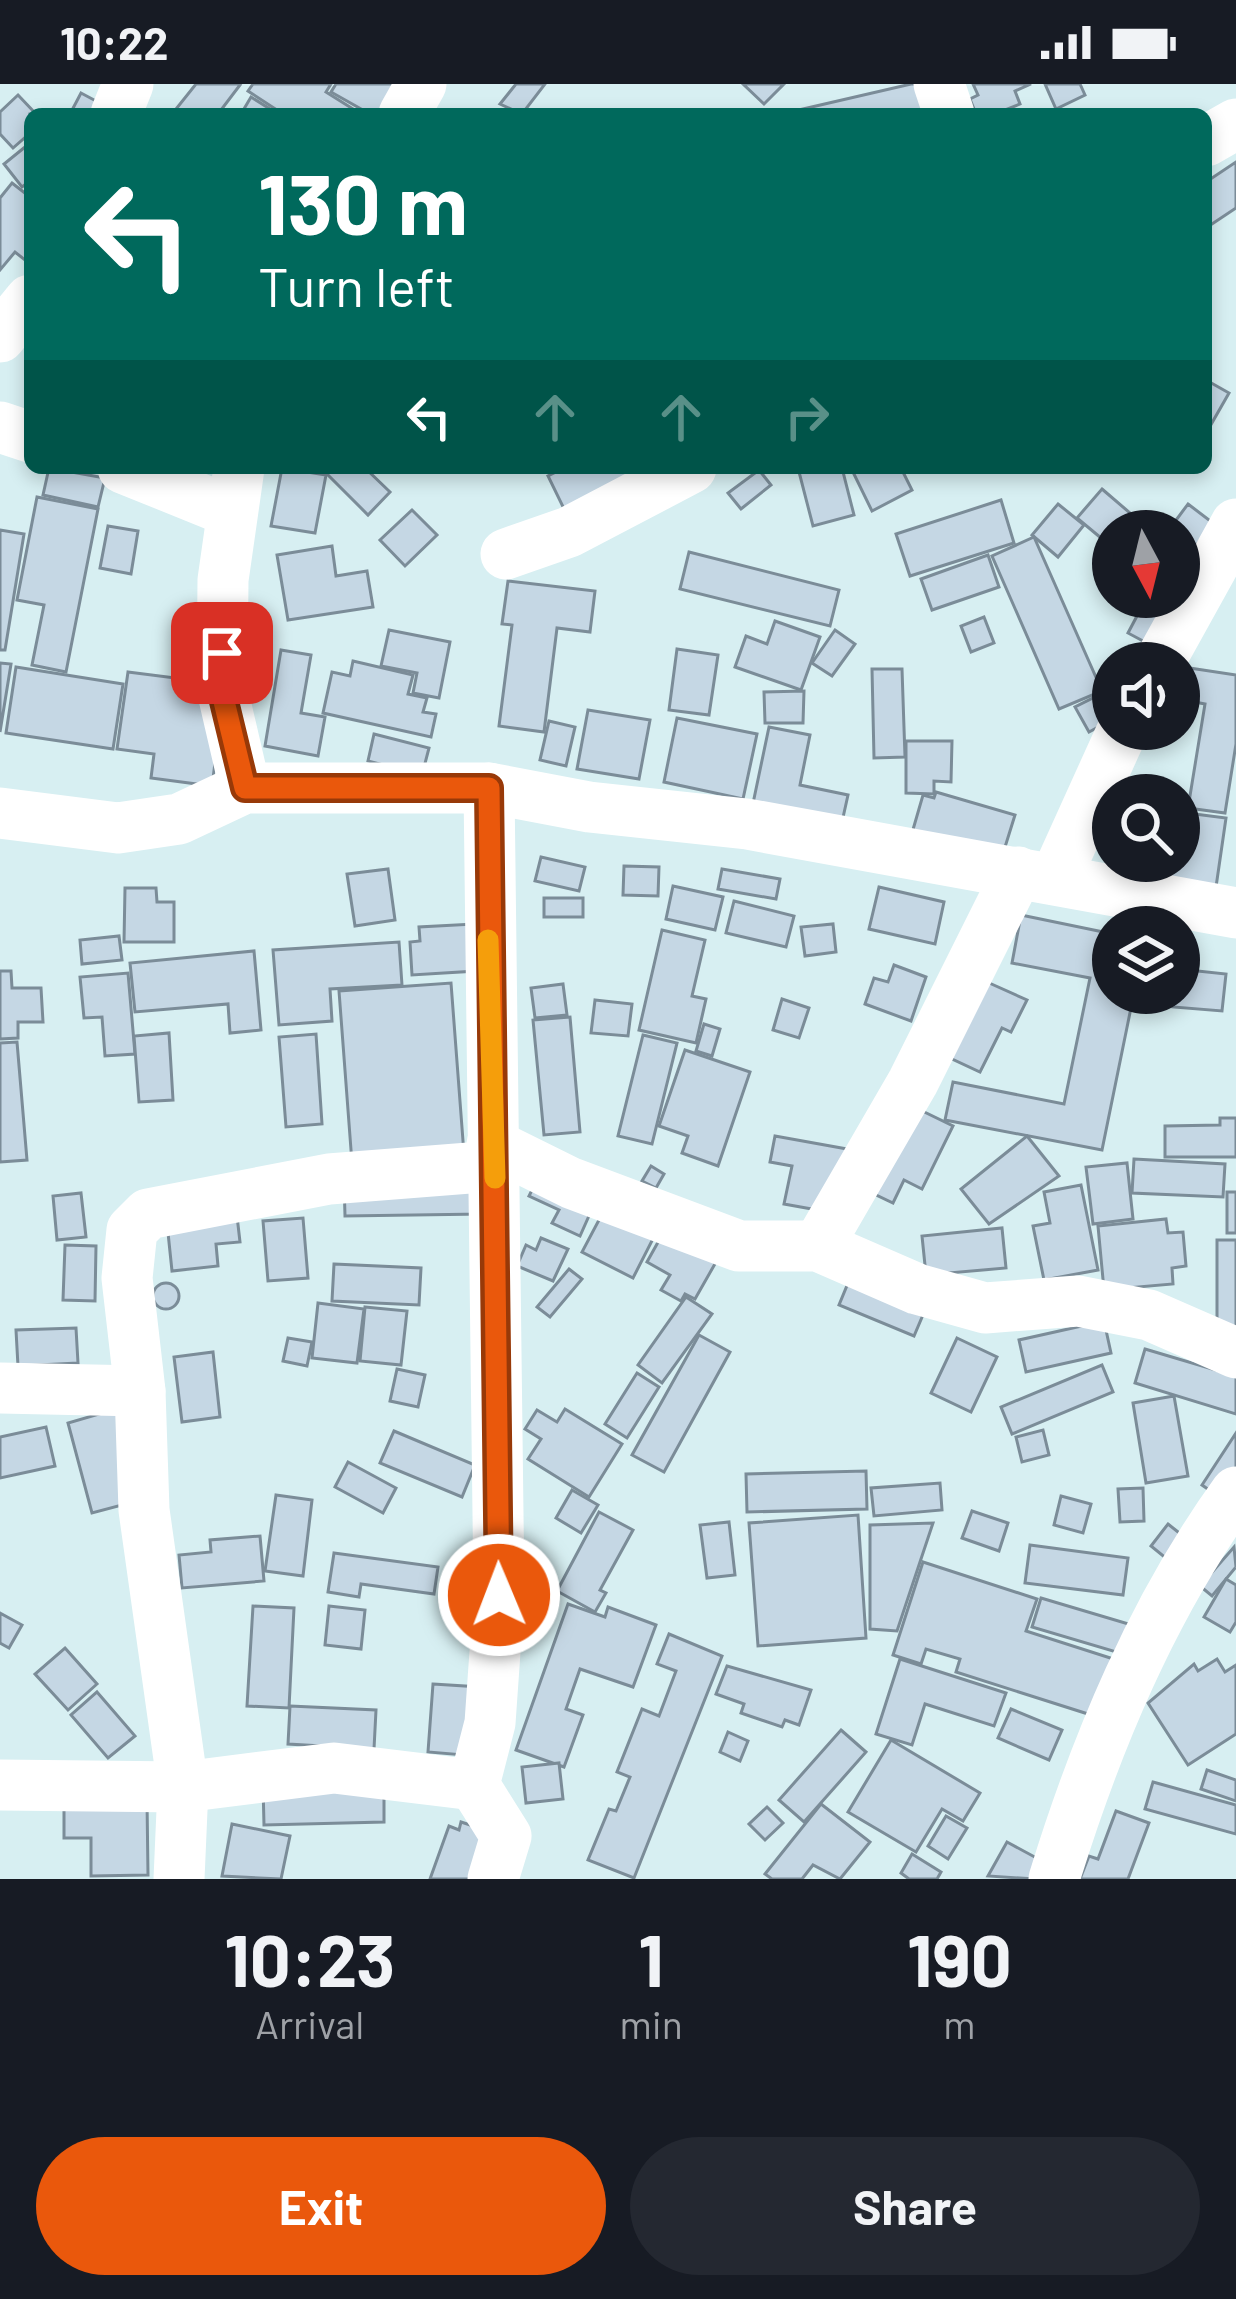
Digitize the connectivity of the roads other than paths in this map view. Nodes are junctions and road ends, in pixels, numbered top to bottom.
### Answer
1 (24, 307) edge
2 (0, 337) edge
3 (154, 474) edge
4 (680, 474) edge
5 (236, 490) edge
6 (1236, 524) edge
7 (506, 554) dead end
8 (1171, 642) edge
9 (1111, 750) edge
10 (245, 788) junction
11 (489, 788) junction
12 (0, 813) edge
13 (63, 822) junction
14 (0, 856) edge
15 (1037, 874) junction
16 (1236, 914) edge
17 (494, 1155) junction
18 (818, 1246) junction
19 (1236, 1353) edge
20 (0, 1388) edge
21 (140, 1391) junction
22 (1236, 1492) edge
23 (0, 1785) edge
24 (474, 1785) junction
25 (183, 1787) junction
26 (178, 1879) edge
27 (493, 1879) edge
28 (1054, 1879) edge

1 - 2 street
3 - 5 street
4 - 7 street
5 - 10 street
6 - 8 street
9 - 15 street
10 - 11 street
10 - 13 street
11 - 15 street
11 - 17 street
12 - 13 street
13 - 14 street
15 - 16 street
15 - 18 street
17 - 18 street
17 - 21 street
17 - 24 street
18 - 19 street
20 - 21 street
21 - 25 street
22 - 28 street
23 - 25 street
24 - 25 street
24 - 27 street
25 - 26 street

